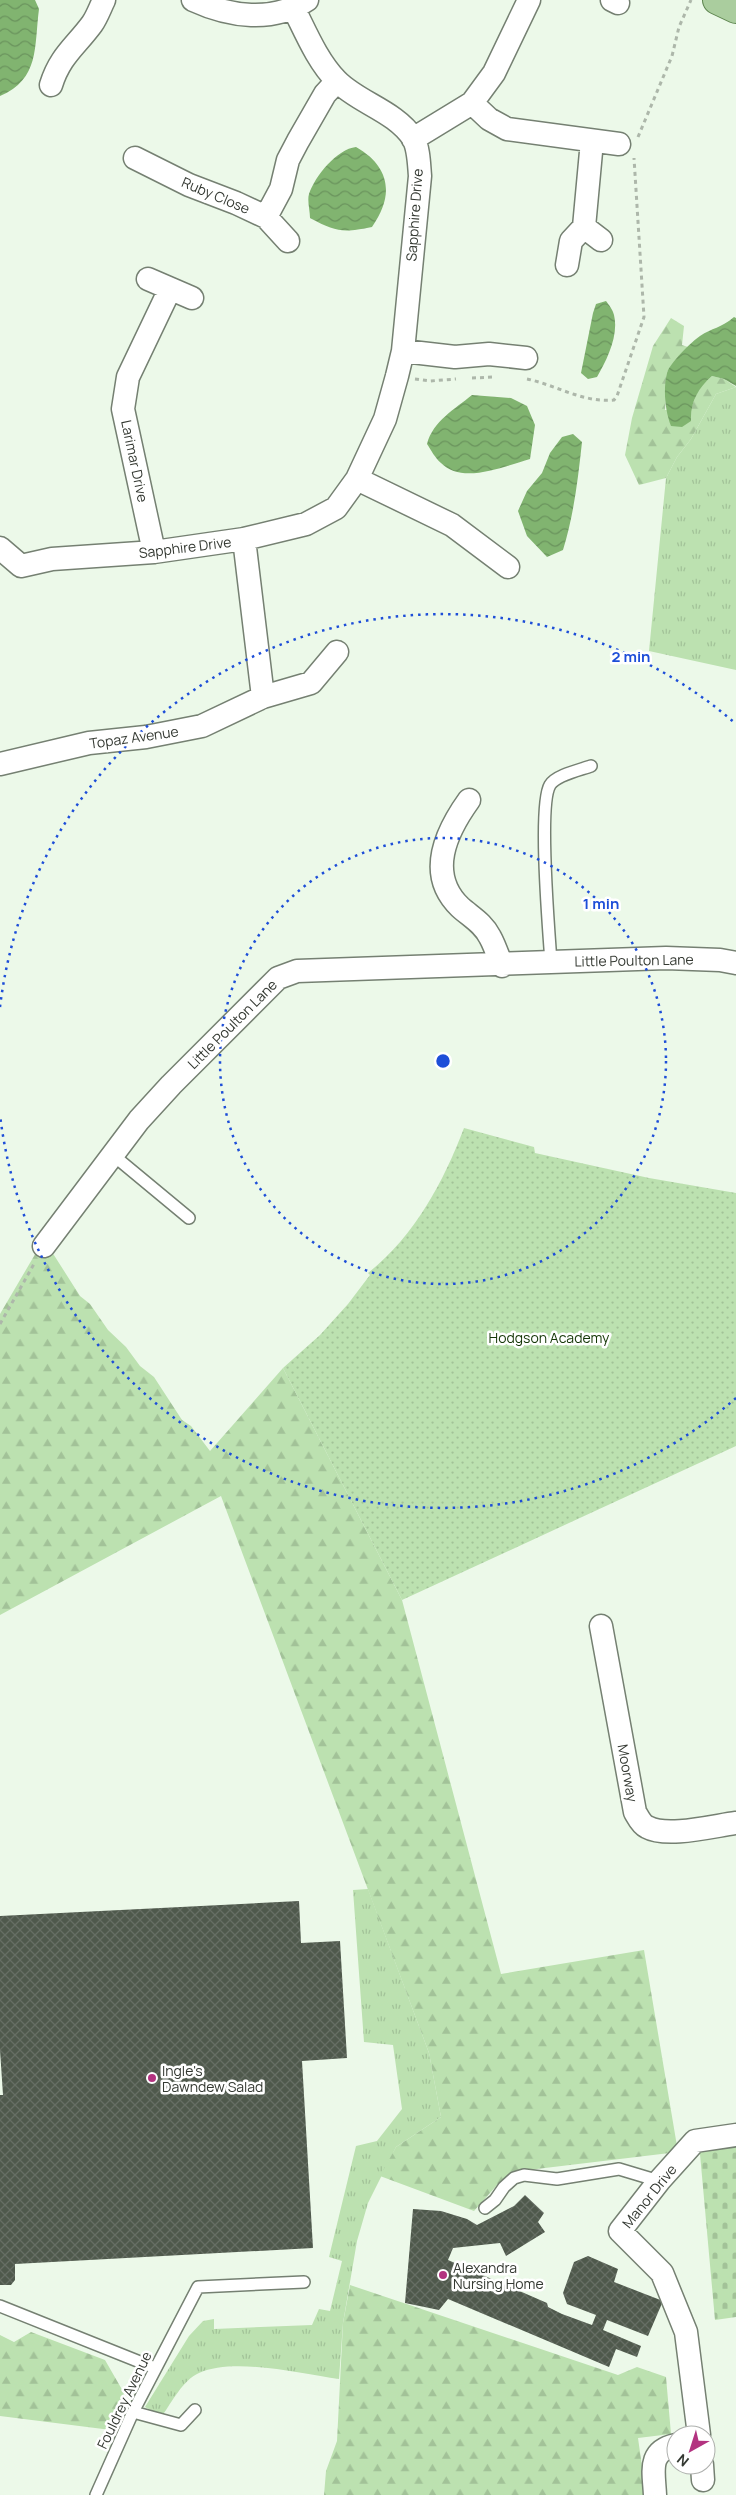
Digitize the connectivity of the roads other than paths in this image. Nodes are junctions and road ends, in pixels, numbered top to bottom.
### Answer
1 (104, 0) edge
2 (193, 0) edge
3 (529, 0) edge
4 (717, 0) edge
5 (301, 5) edge
6 (736, 9) edge
7 (337, 82) junction
8 (51, 85) dead end
9 (472, 103) junction
10 (413, 139) junction
11 (592, 141) junction
12 (630, 146) road end
13 (135, 158) dead end
14 (266, 217) junction
15 (288, 242) dead end
16 (567, 265) dead end
17 (148, 279) dead end
18 (170, 289) junction
19 (192, 298) dead end
20 (403, 351) junction
21 (524, 368) road end
22 (357, 479) junction
23 (244, 539) junction
24 (0, 548) edge
25 (154, 552) junction
26 (21, 566) junction
27 (508, 566) dead end
28 (0, 573) edge
29 (337, 652) dead end
30 (263, 697) junction
31 (0, 764) edge
32 (591, 766) dead end
33 (469, 800) dead end
34 (551, 962) junction
35 (736, 963) edge
36 (502, 966) junction
37 (112, 1155) junction
38 (189, 1218) dead end
39 (44, 1246) road end
40 (601, 1626) dead end
41 (736, 1823) edge
42 (736, 2135) edge
43 (659, 2181) junction
44 (484, 2208) dead end
45 (304, 2282) dead end
46 (0, 2306) edge
47 (155, 2368) junction
48 (195, 2410) dead end
49 (132, 2412) junction
50 (698, 2425) edge
51 (666, 2449) edge
52 (96, 2495) edge
53 (655, 2495) edge

1 - 8 street
2 - 5 street
3 - 9 street
4 - 6 main road
5 - 7 street
7 - 10 street
7 - 14 street, Ruby Close
9 - 10 street
9 - 11 street
10 - 20 street, Sapphire Drive
11 - 12 street
11 - 16 street
13 - 14 street, Ruby Close
14 - 15 street
17 - 18 street
18 - 19 street
18 - 25 street, Larimar Drive
20 - 21 street
20 - 22 street, Sapphire Drive
22 - 23 street, Sapphire Drive
22 - 27 street
23 - 25 street, Sapphire Drive
23 - 30 street
24 - 26 street
25 - 26 street, Sapphire Drive
26 - 28 street, Sapphire Drive
29 - 30 street, Topaz Avenue
30 - 31 street, Topaz Avenue
32 - 34 lane
33 - 36 street
34 - 35 street, Little Poulton Lane
34 - 36 street, Little Poulton Lane
36 - 37 street, Little Poulton Lane
37 - 38 lane
37 - 39 street, Little Poulton Lane
40 - 41 street, Moorway
42 - 43 street, Manor Drive
43 - 44 lane
43 - 50 street, Manor Drive
45 - 47 lane, Fouldrey Avenue
46 - 47 lane
47 - 49 lane, Fouldrey Avenue
48 - 49 lane
49 - 52 lane, Fouldrey Avenue
51 - 53 street

